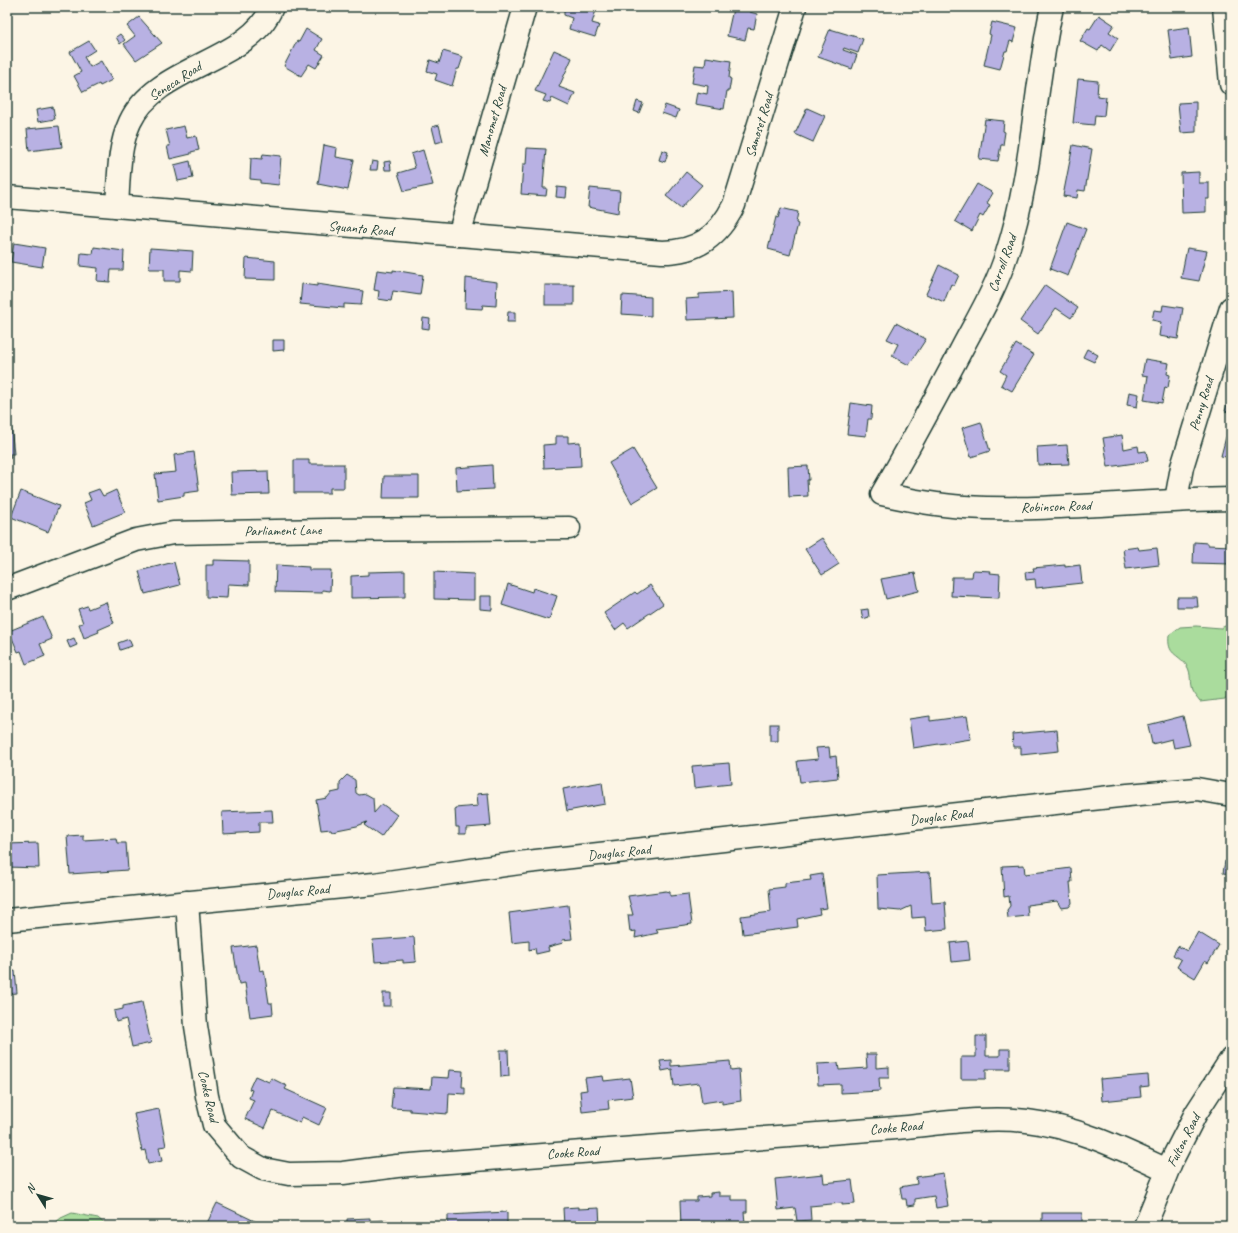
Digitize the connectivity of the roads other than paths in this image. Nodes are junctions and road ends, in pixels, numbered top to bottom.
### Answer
1 (272, 7) edge
2 (525, 7) edge
3 (795, 7) edge
4 (1052, 7) edge
5 (1224, 7) edge
6 (1231, 84) edge
7 (7, 197) edge
8 (117, 206) junction
9 (459, 235) junction
10 (711, 237) joint
11 (1231, 308) edge
12 (882, 494) joint
13 (1231, 499) edge
14 (1176, 500) junction
15 (569, 528) dead end
16 (7, 589) edge
17 (1231, 795) edge
18 (187, 902) junction
19 (7, 920) edge
20 (1231, 1058) edge
21 (1167, 1170) junction
22 (1145, 1226) edge

1 - 8 street, Seneca Road
2 - 9 street, Manomet Road
3 - 10 street, Samoset Road
4 - 12 street, Carroll Road
5 - 6 street
7 - 8 street, Squanto Road
8 - 9 street, Squanto Road
9 - 10 street, Squanto Road
11 - 14 street, Penny Road
12 - 14 street, Robinson Road
13 - 14 street, Robinson Road
15 - 16 street, Parliament Lane
17 - 18 street, Douglas Road
18 - 19 street, Douglas Road
18 - 21 street, Cooke Road
20 - 21 street, Fulton Road
21 - 22 street, Fulton Road

